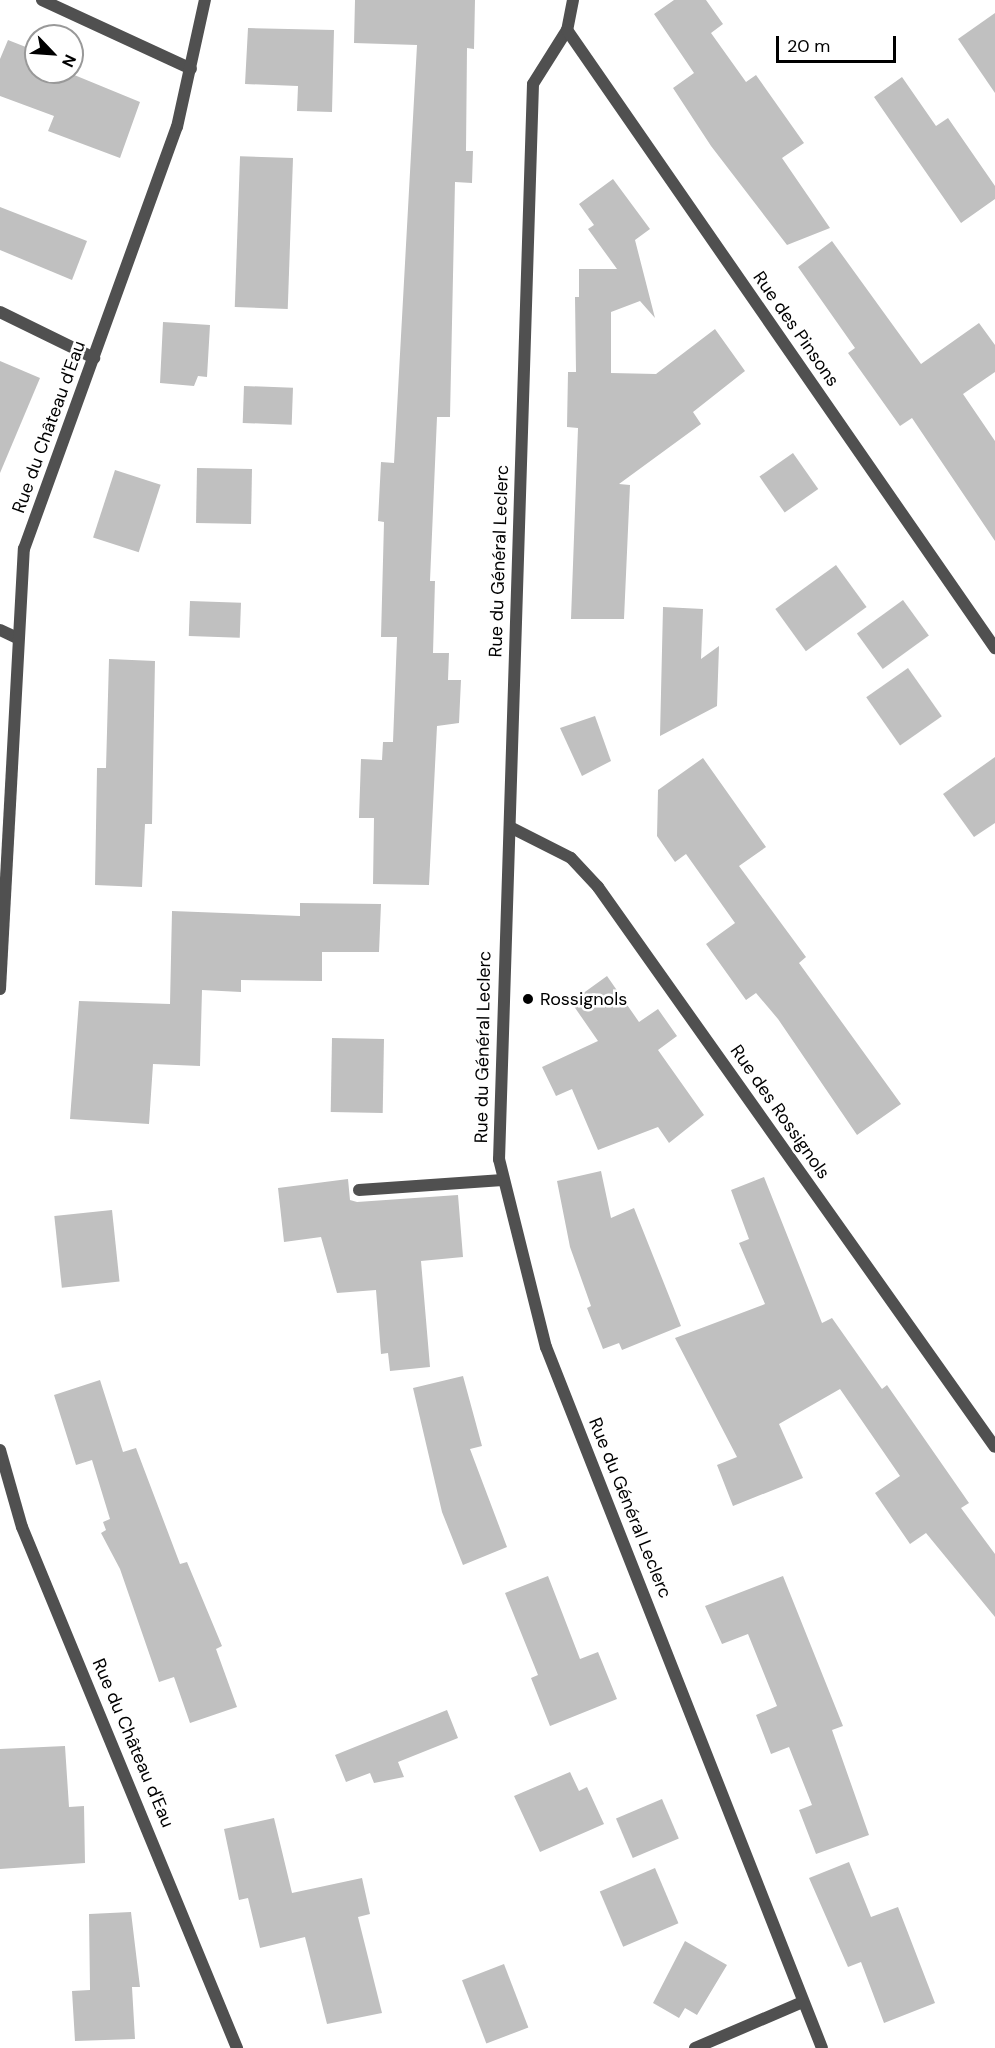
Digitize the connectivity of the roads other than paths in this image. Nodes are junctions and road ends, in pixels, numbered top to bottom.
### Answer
1 (42, 0) edge
2 (205, 0) edge
3 (573, 0) edge
4 (567, 30) junction
5 (191, 69) junction
6 (0, 312) edge
7 (94, 358) junction
8 (0, 630) edge
9 (17, 638) junction
10 (995, 648) edge
11 (510, 827) junction
12 (0, 989) edge
13 (503, 1180) junction
14 (359, 1190) dead end
15 (995, 1447) edge
16 (0, 1450) edge
17 (803, 2002) junction
18 (237, 2048) edge
19 (695, 2048) edge
20 (822, 2048) edge

1 - 5 street
2 - 5 street, Rue du Château d'Eau
3 - 4 street, Rue du Général Leclerc
4 - 10 street, Rue des Pinsons
4 - 11 street, Rue du Général Leclerc
5 - 7 street, Rue du Château d'Eau
6 - 7 street
7 - 9 street, Rue du Château d'Eau
8 - 9 street
9 - 12 street, Rue du Château d'Eau
11 - 13 street, Rue du Général Leclerc
11 - 15 street, Rue des Rossignols
13 - 14 street
13 - 17 street, Rue du Général Leclerc
16 - 18 street, Rue du Château d'Eau
17 - 19 street
17 - 20 street, Rue du Général Leclerc

